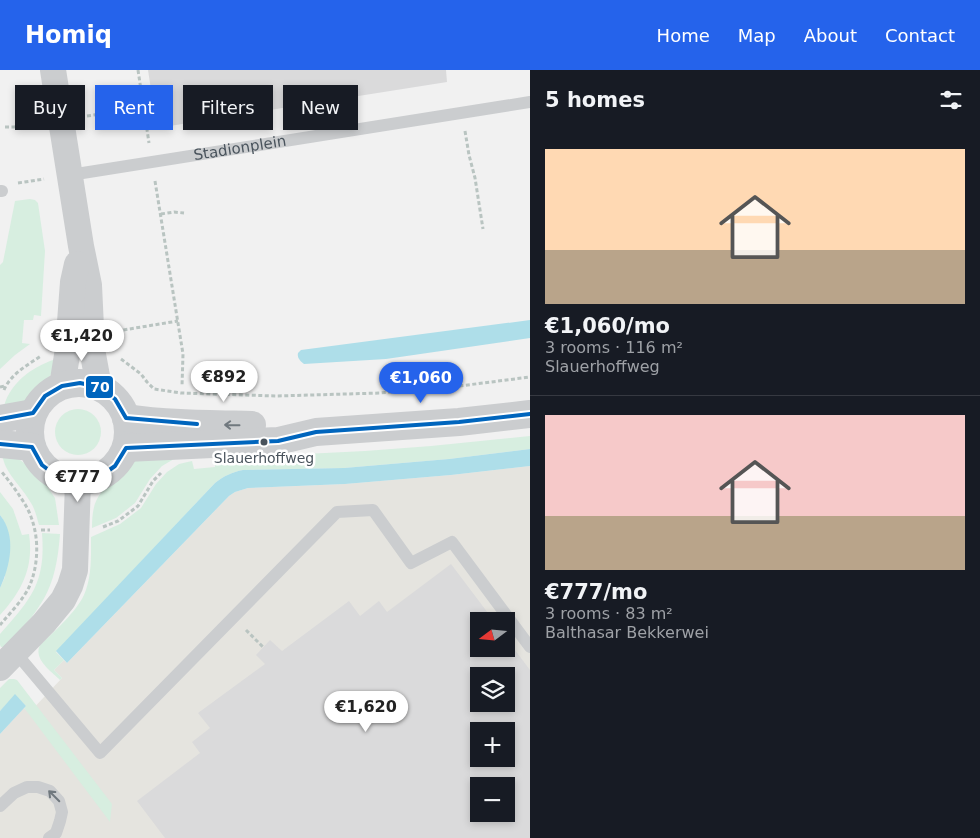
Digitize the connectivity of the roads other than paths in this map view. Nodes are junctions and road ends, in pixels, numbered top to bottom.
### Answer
1 (53, 70) edge
2 (530, 102) edge
3 (59, 177) junction
4 (81, 246) junction
5 (62, 386) junction
6 (99, 387) junction
7 (34, 413) junction
8 (530, 414) edge
9 (126, 418) junction
10 (0, 419) edge
11 (316, 432) junction
12 (0, 444) edge
13 (32, 447) junction
14 (126, 448) junction
15 (78, 482) junction
16 (530, 647) edge
17 (8, 660) edge
18 (0, 806) edge
19 (49, 838) edge

1 - 3 street
2 - 3 lane, Stadionplein
3 - 4 street
4 - 5 street
4 - 6 street
5 - 6 main road
5 - 7 main road
6 - 9 main road
7 - 10 main road
7 - 13 main road
8 - 11 main road
11 -> 9 main road
9 - 14 main road
11 - 14 main road
12 - 13 main road
13 - 15 main road
14 - 15 main road
15 - 17 street
16 - 17 lane
19 -> 18 lane

